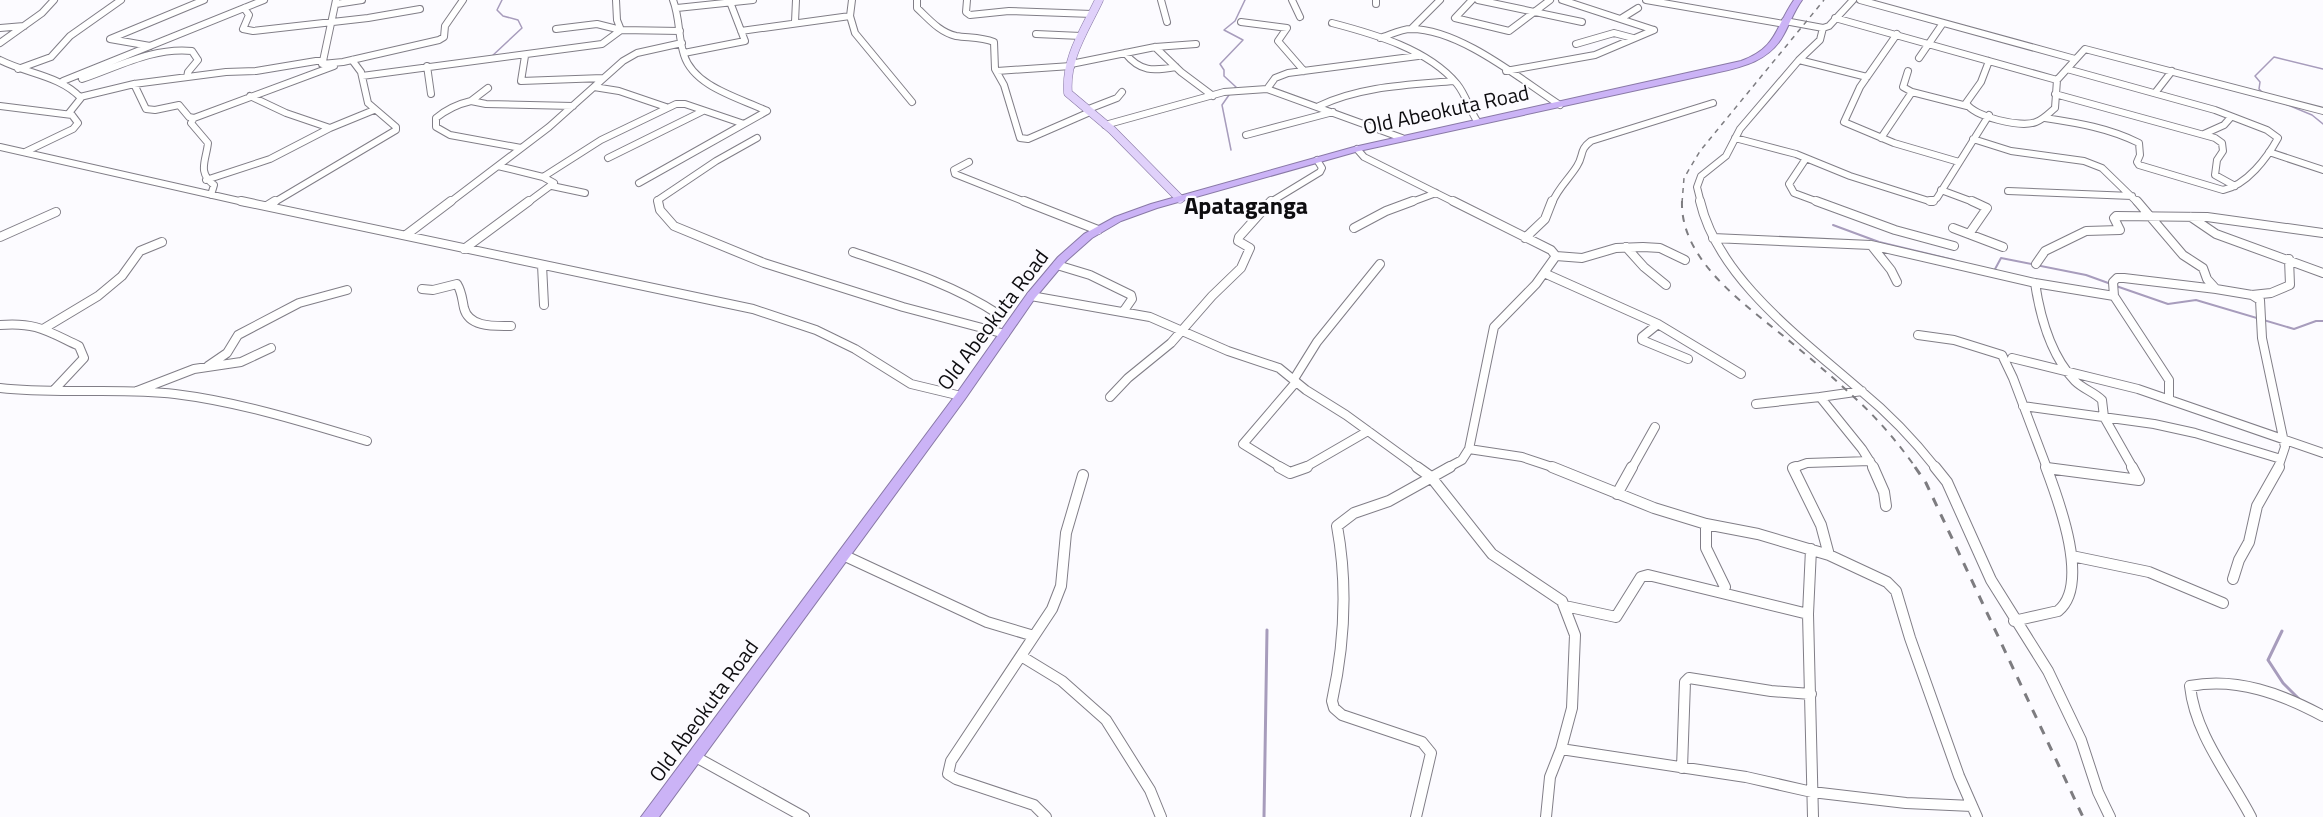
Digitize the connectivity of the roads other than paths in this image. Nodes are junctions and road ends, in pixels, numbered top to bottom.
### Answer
1 (54, 0) edge
2 (121, 0) edge
3 (204, 0) edge
4 (264, 0) edge
5 (362, 0) edge
6 (463, 0) edge
7 (616, 0) edge
8 (673, 0) edge
9 (753, 0) edge
10 (796, 0) edge
11 (852, 0) edge
12 (917, 0) edge
13 (967, 0) edge
14 (1099, 0) edge
15 (1161, 0) edge
16 (1292, 0) edge
17 (1440, 0) edge
18 (1472, 0) edge
19 (1478, 0) edge
20 (1550, 0) edge
21 (1562, 0) edge
22 (1646, 0) edge
23 (1798, 0) edge
24 (1853, 0) edge
25 (1860, 0) edge
26 (336, 2) edge
27 (730, 2) junction
28 (244, 8) junction
29 (676, 8) junction
30 (1638, 8) dead end
31 (420, 9) dead end
32 (1533, 11) junction
33 (1092, 14) junction
34 (850, 16) junction
35 (1300, 17) dead end
36 (1622, 18) junction
37 (1835, 18) junction
38 (333, 22) junction
39 (795, 22) junction
40 (1167, 22) dead end
41 (1242, 22) dead end
42 (1582, 22) dead end
43 (1785, 22) junction
44 (1332, 23) dead end
45 (1943, 23) junction
46 (24, 26) junction
47 (0, 28) edge
48 (1823, 28) junction
49 (556, 29) dead end
50 (1411, 29) junction
51 (621, 30) junction
52 (680, 31) junction
53 (741, 31) junction
54 (1035, 34) dead end
55 (1897, 34) junction
56 (1081, 36) junction
57 (1380, 38) junction
58 (1633, 38) junction
59 (0, 43) edge
60 (682, 43) junction
61 (1196, 44) dead end
62 (1576, 44) dead end
63 (1929, 45) junction
64 (151, 46) junction
65 (1155, 47) junction
66 (684, 53) junction
67 (1125, 53) junction
68 (525, 56) junction
69 (1418, 56) junction
70 (1919, 58) dead end
71 (2075, 59) junction
72 (0, 60) edge
73 (352, 60) junction
74 (1799, 60) junction
75 (323, 61) junction
76 (343, 62) junction
77 (1989, 62) junction
78 (3, 65) edge
79 (1071, 65) junction
80 (427, 66) junction
81 (1176, 67) junction
82 (18, 69) junction
83 (2067, 69) junction
84 (997, 71) junction
85 (1304, 71) junction
86 (1506, 71) junction
87 (1908, 71) dead end
88 (2172, 71) junction
89 (362, 76) junction
90 (187, 77) junction
91 (1867, 77) junction
92 (603, 78) junction
93 (2057, 80) junction
94 (1454, 81) junction
95 (65, 83) junction
96 (134, 84) junction
97 (594, 87) junction
98 (488, 88) dead end
99 (1267, 89) junction
100 (1122, 92) dead end
101 (1911, 92) junction
102 (2155, 93) junction
103 (431, 94) dead end
104 (2055, 94) junction
105 (250, 96) junction
106 (1213, 96) junction
107 (80, 97) junction
108 (471, 101) junction
109 (912, 102) dead end
110 (1713, 103) dead end
111 (1560, 105) junction
112 (0, 106) edge
113 (573, 106) junction
114 (1319, 106) junction
115 (1967, 106) junction
116 (666, 108) junction
117 (374, 110) junction
118 (703, 111) junction
119 (1088, 111) junction
120 (2323, 111) edge
121 (1334, 112) junction
122 (72, 115) junction
123 (1989, 115) junction
124 (2231, 117) junction
125 (194, 118) junction
126 (2045, 118) junction
127 (1477, 121) junction
128 (744, 124) junction
129 (1105, 126) junction
130 (330, 128) junction
131 (2204, 134) junction
132 (1246, 135) dead end
133 (758, 138) dead end
134 (1402, 138) junction
135 (1735, 138) junction
136 (1881, 138) junction
137 (1973, 139) junction
138 (0, 147) edge
139 (521, 148) junction
140 (1357, 149) junction
141 (25, 152) junction
142 (2269, 152) junction
143 (608, 158) dead end
144 (1317, 160) junction
145 (1805, 160) junction
146 (969, 162) dead end
147 (1959, 162) junction
148 (498, 166) junction
149 (2323, 170) edge
150 (543, 177) junction
151 (206, 180) junction
152 (639, 183) dead end
153 (552, 186) junction
154 (2235, 186) junction
155 (1941, 190) junction
156 (2008, 191) dead end
157 (585, 193) dead end
158 (1436, 193) junction
159 (211, 195) junction
160 (2132, 196) junction
161 (1177, 200) junction
162 (267, 206) junction
163 (56, 212) dead end
164 (2152, 217) junction
165 (2191, 217) junction
166 (1354, 228) dead end
167 (1953, 228) dead end
168 (1098, 230) junction
169 (2323, 233) edge
170 (1969, 234) junction
171 (406, 235) junction
172 (0, 237) edge
173 (1525, 238) junction
174 (1713, 238) junction
175 (162, 242) dead end
176 (1871, 244) junction
177 (1954, 246) dead end
178 (1626, 247) junction
179 (2003, 247) dead end
180 (464, 249) junction
181 (853, 252) dead end
182 (1556, 255) junction
183 (2289, 259) junction
184 (1684, 260) dead end
185 (1380, 264) dead end
186 (2036, 264) dead end
187 (542, 265) junction
188 (1057, 265) junction
189 (1544, 273) junction
190 (2323, 273) edge
191 (1897, 282) dead end
192 (2035, 283) junction
193 (1666, 285) dead end
194 (422, 289) dead end
195 (2216, 289) junction
196 (347, 290) dead end
197 (2252, 295) junction
198 (1031, 296) junction
199 (2114, 296) junction
200 (544, 305) dead end
201 (1123, 312) junction
202 (1658, 324) junction
203 (0, 325) edge
204 (511, 326) dead end
205 (43, 330) junction
206 (987, 330) junction
207 (1181, 330) junction
208 (1005, 334) junction
209 (1917, 334) dead end
210 (272, 348) dead end
211 (2012, 358) dead end
212 (1688, 359) dead end
213 (208, 366) junction
214 (2068, 370) junction
215 (1741, 374) dead end
216 (1295, 381) junction
217 (0, 388) edge
218 (54, 390) junction
219 (1862, 391) junction
220 (134, 392) junction
221 (961, 396) junction
222 (1110, 397) dead end
223 (1820, 397) junction
224 (2169, 398) junction
225 (1756, 404) dead end
226 (2023, 406) junction
227 (2104, 417) junction
228 (1655, 427) dead end
229 (1368, 431) junction
230 (367, 441) dead end
231 (2285, 441) junction
232 (1469, 449) junction
233 (2323, 453) edge
234 (2282, 459) junction
235 (1870, 460) junction
236 (2047, 468) junction
237 (1083, 475) dead end
238 (1431, 477) junction
239 (1617, 494) junction
240 (1886, 506) dead end
241 (1706, 524) junction
242 (1811, 549) junction
243 (843, 555) junction
244 (1829, 555) junction
245 (2072, 556) junction
246 (2233, 579) dead end
247 (1725, 587) dead end
248 (2223, 603) dead end
249 (1565, 606) junction
250 (1808, 614) junction
251 (2014, 621) junction
252 (1034, 636) junction
253 (1021, 656) junction
254 (1811, 694) junction
255 (2323, 716) edge
256 (1561, 749) junction
257 (694, 756) junction
258 (1682, 768) junction
259 (1812, 792) junction
260 (1975, 812) edge
261 (649, 817) edge
262 (804, 817) edge
263 (1046, 817) edge
264 (1161, 817) edge
265 (1416, 817) edge
266 (1546, 817) edge
267 (1813, 817) edge
268 (2110, 817) edge
269 (2251, 817) edge

1 - 46 street
2 - 82 street
3 - 64 street
4 - 28 street
5 - 26 street
6 - 73 street
7 - 51 street
8 - 29 street
9 - 27 street
10 - 39 street
11 - 34 street
12 - 84 street
13 - 33 street
14 - 33 main road
15 - 40 street
16 - 35 street
17 - 50 street
18 - 32 street
19 - 32 street
20 - 32 street
21 - 36 street
22 - 43 street
23 - 43 highway, Old Abeokuta Road
24 - 37 street
25 - 45 street
26 - 38 street
27 - 29 street
27 - 53 street
28 - 38 street
28 - 64 street
29 - 52 street
30 - 36 street
31 - 38 street
32 - 42 street
33 - 56 main road
34 - 39 street
34 - 109 street
36 - 58 street
37 - 48 street
37 - 55 street
38 - 75 street
39 - 53 street
41 - 85 street
43 - 48 street
43 - 111 highway, Old Abeokuta Road
44 - 57 street
45 - 63 street
45 - 71 street
46 - 47 street
46 - 59 street
48 - 74 street
49 - 51 street
50 - 57 street
50 - 86 street
51 - 52 street
51 - 68 street
52 - 60 street
53 - 66 street
54 - 56 street
55 - 63 street
55 - 91 street
56 - 79 main road
57 - 69 street
58 - 62 street
58 - 86 street
60 - 66 street
60 - 92 street
61 - 65 street
63 - 70 street
63 - 77 street
64 - 95 street
65 - 67 street
65 - 81 street
66 - 128 street
67 - 79 street
67 - 81 street
68 - 80 street
68 - 92 street
69 - 85 street
69 - 94 street
71 - 83 street
71 - 88 street
72 - 78 street
73 - 76 street
73 - 89 street
74 - 91 street
74 - 135 street
75 - 76 street
75 - 90 street
76 - 105 street
77 - 93 street
77 - 115 street
78 - 82 street
79 - 84 street
79 - 119 main road
80 - 89 street
80 - 103 street
81 - 106 street
82 - 95 street
83 - 93 street
83 - 102 street
84 - 119 street
85 - 99 street
86 - 111 street
87 - 101 street
88 - 102 street
88 - 120 street
89 - 117 street
90 - 95 street
90 - 96 street
91 - 136 street
92 - 97 street
93 - 104 street
94 - 114 street
94 - 127 street
95 - 107 street
96 - 107 street
96 - 125 street
97 - 113 street
97 - 116 street
98 - 108 street
99 - 106 street
99 - 114 street
100 - 119 street
101 - 115 street
101 - 136 street
102 - 124 street
104 - 126 street
104 - 131 street
105 - 125 street
105 - 130 street
106 - 129 street
107 - 122 street
108 - 113 street
108 - 139 street
110 - 173 street
111 - 127 highway, Old Abeokuta Road
112 - 122 street
113 - 139 street
114 - 121 street
115 - 123 street
116 - 118 street
116 - 150 street
117 - 130 street
117 - 162 street
118 - 128 street
118 - 143 street
119 - 129 main road
121 - 132 street
121 - 134 street
122 - 141 street
123 - 126 street
123 - 137 street
124 - 131 street
124 - 142 street
125 - 151 street
126 - 154 street
127 - 134 highway, Old Abeokuta Road
128 - 152 street
129 - 161 main road
130 - 151 street
131 - 154 street
133 - 206 street
134 - 140 highway, Old Abeokuta Road
135 - 145 street
135 - 174 street
136 - 147 street
137 - 147 street
137 - 160 street
138 - 141 street
139 - 148 street
140 - 144 highway, Old Abeokuta Road
140 - 158 street
141 - 159 street
142 - 149 street
142 - 154 street
144 - 161 highway, Old Abeokuta Road
144 - 207 street
145 - 155 street
145 - 177 street
146 - 168 street
147 - 155 street
148 - 150 street
148 - 171 street
150 - 153 street
151 - 159 street
153 - 157 street
153 - 180 street
155 - 170 street
156 - 160 street
158 - 166 street
158 - 173 street
159 - 162 street
160 - 164 street
161 - 168 highway, Old Abeokuta Road
162 - 171 street
163 - 172 street
164 - 165 street
164 - 186 street
164 - 195 street
165 - 169 street
165 - 183 street
167 - 170 street
168 - 188 highway, Old Abeokuta Road
170 - 179 street
171 - 180 street
173 - 182 street
174 - 176 street
174 - 219 street
175 - 205 street
176 - 191 street
176 - 192 street
178 - 182 street
178 - 184 street
178 - 193 street
180 - 187 street
181 - 206 street
182 - 189 street
183 - 190 street
183 - 197 street
185 - 216 street
187 - 200 street
187 - 221 street
188 - 198 highway, Old Abeokuta Road
188 - 201 street
189 - 202 street
189 - 232 street
192 - 199 street
192 - 214 street
194 - 204 street
195 - 197 street
195 - 199 street
196 - 213 street
197 - 231 street
198 - 201 street
198 - 208 highway, Old Abeokuta Road
199 - 224 street
201 - 207 street
202 - 212 street
202 - 215 street
203 - 205 street
205 - 218 street
206 - 208 street
207 - 216 street
207 - 222 street
208 - 221 highway, Old Abeokuta Road
209 - 226 street
210 - 213 street
211 - 214 street
213 - 220 street
214 - 224 street
214 - 227 street
216 - 229 street
216 - 229 street
217 - 218 street
218 - 220 street
219 - 223 street
219 - 251 street
220 - 230 street
221 - 243 highway, Old Abeokuta Road
223 - 225 street
223 - 235 street
224 - 231 street
226 - 227 street
226 - 236 street
227 - 234 street
227 - 236 street
228 - 239 street
229 - 238 street
231 - 233 street
231 - 234 street
232 - 238 street
232 - 239 street
234 - 246 street
235 - 240 street
235 - 244 street
236 - 245 street
237 - 252 street
238 - 249 street
238 - 265 street
239 - 241 street
241 - 242 street
241 - 247 street
242 - 244 street
242 - 250 street
243 - 252 street
243 - 257 highway, Old Abeokuta Road
244 - 260 street
245 - 248 street
245 - 251 street
249 - 250 street
249 - 256 street
250 - 254 street
251 - 268 street
252 - 253 street
253 - 263 street
253 - 264 street
254 - 258 street
254 - 259 street
255 - 269 street
256 - 258 street
256 - 266 street
257 - 261 highway, Old Abeokuta Road
257 - 262 street
258 - 259 street
259 - 260 street
259 - 267 street

